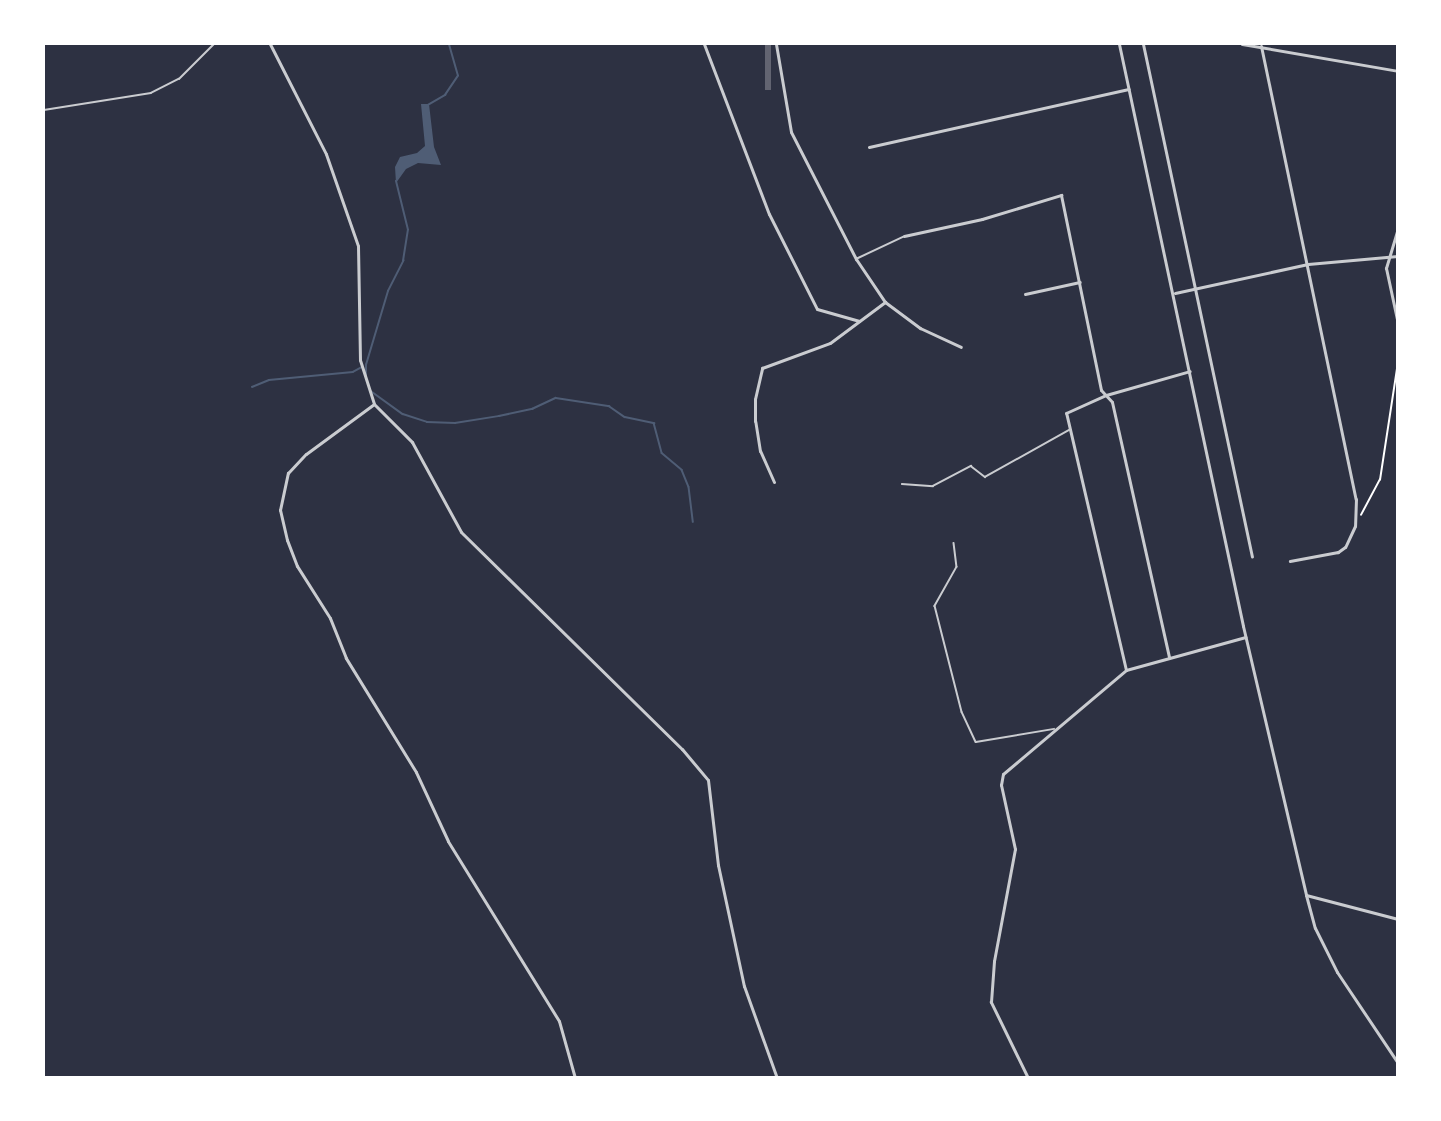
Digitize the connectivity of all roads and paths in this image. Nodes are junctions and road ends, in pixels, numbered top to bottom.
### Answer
1 (214, 44) edge
2 (270, 44) edge
3 (704, 44) edge
4 (776, 44) edge
5 (1119, 44) edge
6 (1143, 44) edge
7 (1242, 44) edge
8 (1261, 46) junction
9 (1398, 71) edge
10 (1129, 89) junction
11 (44, 110) edge
12 (869, 147) dead end
13 (1398, 228) edge
14 (904, 236) joint
15 (1390, 254) junction
16 (1398, 256) edge
17 (856, 259) junction
18 (1308, 264) junction
19 (1080, 282) junction
20 (1193, 290) junction
21 (1175, 293) junction
22 (1025, 294) dead end
23 (885, 302) junction
24 (859, 321) junction
25 (1398, 324) edge
26 (960, 347) dead end
27 (1398, 362) edge
28 (1190, 371) junction
29 (1106, 396) junction
30 (374, 404) junction
31 (1070, 429) junction
32 (774, 482) dead end
33 (902, 484) dead end
34 (1360, 517) dead end
35 (954, 543) dead end
36 (1251, 557) dead end
37 (1290, 561) dead end
38 (1246, 638) junction
39 (1169, 658) junction
40 (1126, 670) junction
41 (1055, 729) junction
42 (1306, 895) junction
43 (1398, 919) edge
44 (1398, 1062) edge
45 (575, 1077) edge
46 (777, 1077) edge
47 (1028, 1077) edge

1 - 11 lane
2 - 30 street
3 - 24 street
4 - 17 street
5 - 10 street
6 - 20 street
7 - 8 street
8 - 9 street
8 - 18 street
10 - 12 street
10 - 21 street
13 - 15 street
14 - 17 lane
14 - 19 street
15 - 16 street
15 - 18 street
15 - 25 street
17 - 23 street
18 - 20 street
18 - 37 street
19 - 22 street
19 - 29 street
20 - 21 street
20 - 36 street
21 - 28 street
23 - 24 street
23 - 26 street
24 - 32 street
27 - 34 path
28 - 29 street
28 - 38 street
29 - 31 street
29 - 39 street
30 - 45 street
30 - 46 street
31 - 33 lane
31 - 40 street
35 - 41 lane
38 - 39 street
38 - 42 street
39 - 40 street
40 - 41 street
41 - 47 street
42 - 43 street
42 - 44 street

